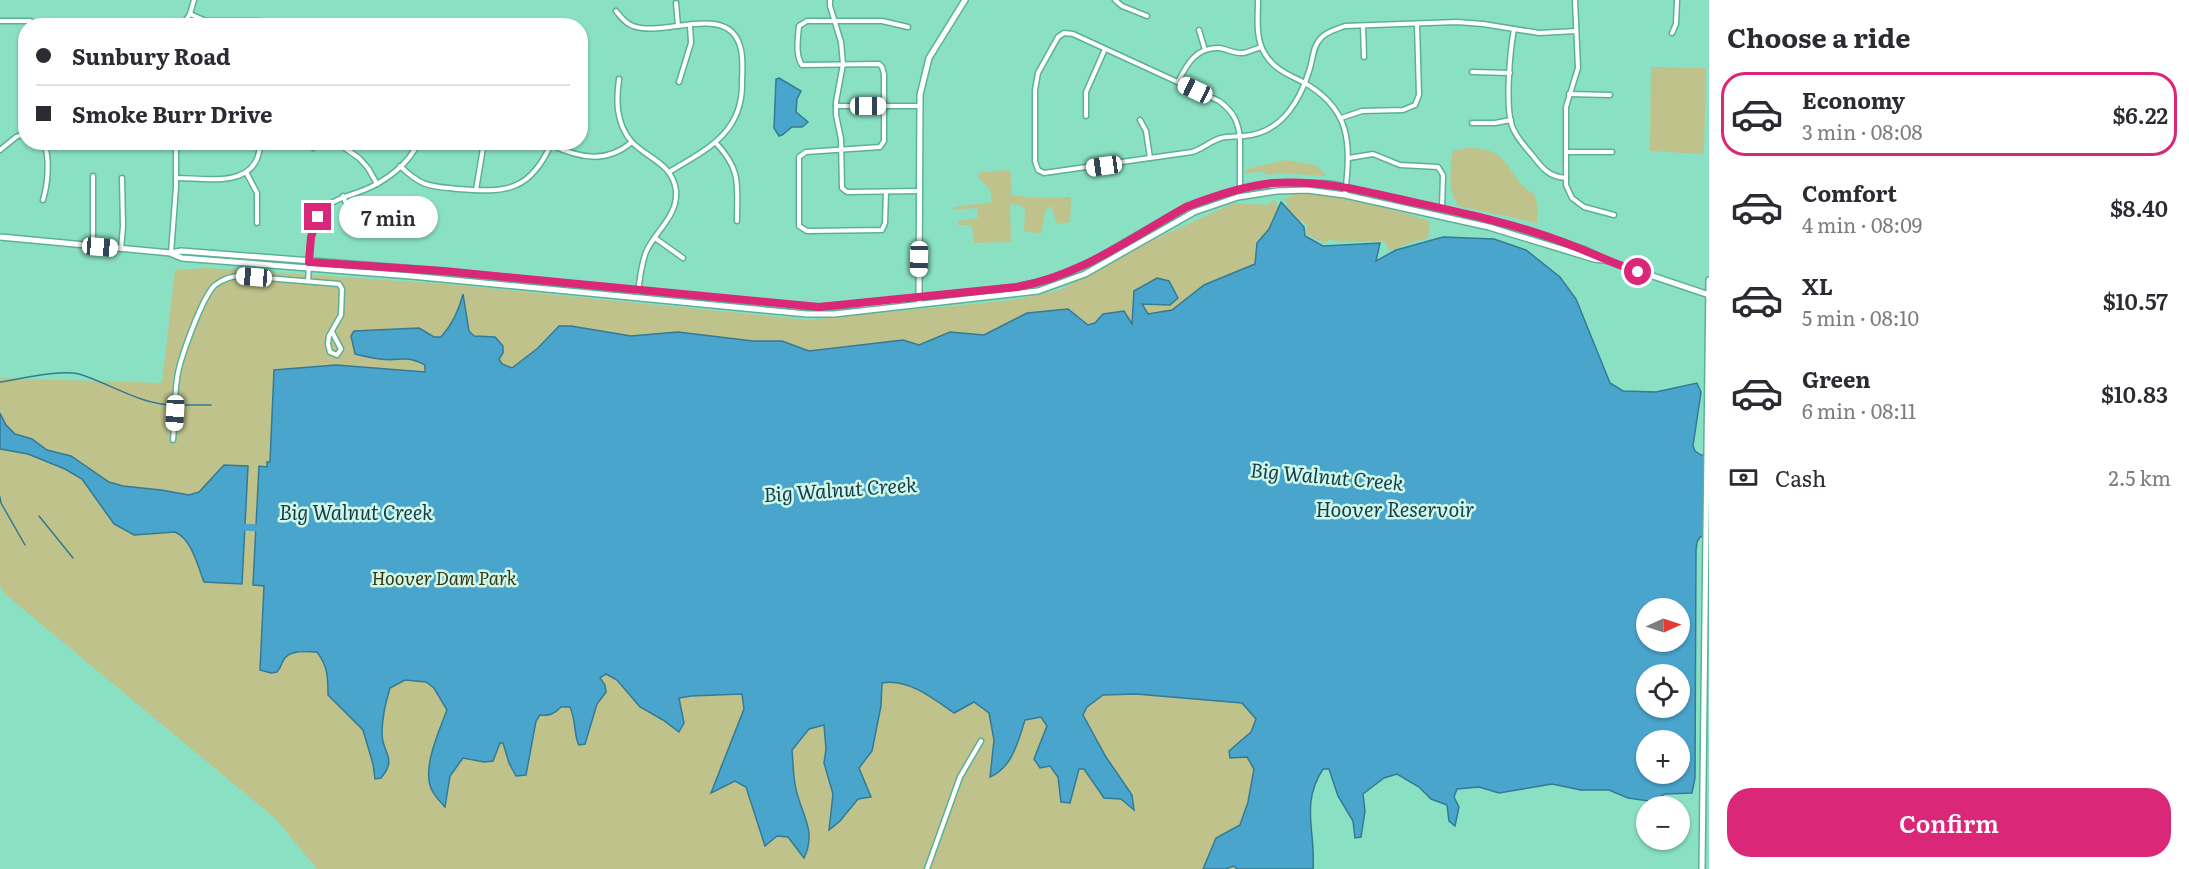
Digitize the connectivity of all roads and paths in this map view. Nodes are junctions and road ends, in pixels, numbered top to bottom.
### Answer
1 (194, 0) edge
2 (830, 0) edge
3 (964, 0) edge
4 (1115, 0) edge
5 (1258, 0) edge
6 (1575, 0) edge
7 (1677, 0) edge
8 (676, 3) dead end
9 (616, 11) dead end
10 (190, 14) junction
11 (1147, 16) dead end
12 (187, 18) edge
13 (199, 18) edge
14 (0, 21) edge
15 (18, 21) edge
16 (834, 21) junction
17 (1417, 24) junction
18 (690, 25) junction
19 (678, 26) junction
20 (1363, 26) junction
21 (908, 27) dead end
22 (1514, 29) junction
23 (1199, 30) dead end
24 (1576, 31) junction
25 (1672, 33) dead end
26 (1261, 47) junction
27 (1105, 49) junction
28 (1205, 50) junction
29 (1364, 57) dead end
30 (843, 64) junction
31 (1472, 72) dead end
32 (1510, 73) junction
33 (619, 79) dead end
34 (679, 82) dead end
35 (1178, 82) junction
36 (1304, 83) junction
37 (1569, 94) junction
38 (1610, 95) dead end
39 (836, 106) junction
40 (884, 106) junction
41 (919, 106) junction
42 (1086, 116) dead end
43 (1341, 118) junction
44 (1140, 120) dead end
45 (1511, 120) junction
46 (1472, 123) dead end
47 (18, 136) edge
48 (1240, 136) junction
49 (632, 142) junction
50 (716, 143) junction
51 (0, 150) edge
52 (45, 150) edge
53 (176, 150) edge
54 (258, 150) edge
55 (348, 150) edge
56 (412, 150) edge
57 (483, 150) edge
58 (548, 150) edge
59 (564, 150) edge
60 (842, 150) junction
61 (1566, 152) junction
62 (1612, 152) dead end
63 (1150, 158) junction
64 (1349, 158) junction
65 (400, 166) junction
66 (246, 172) junction
67 (669, 172) junction
68 (93, 176) dead end
69 (1566, 177) junction
70 (122, 178) dead end
71 (176, 178) junction
72 (377, 184) junction
73 (1346, 187) junction
74 (1240, 189) junction
75 (476, 190) junction
76 (919, 191) junction
77 (885, 192) junction
78 (1345, 195) junction
79 (343, 196) junction
80 (1240, 196) junction
81 (43, 200) dead end
82 (1442, 208) junction
83 (1614, 215) dead end
84 (736, 220) dead end
85 (257, 223) dead end
86 (356, 228) dead end
87 (0, 237) edge
88 (655, 238) junction
89 (93, 246) junction
90 (121, 249) junction
91 (171, 253) junction
92 (683, 258) dead end
93 (1605, 260) junction
94 (309, 265) junction
95 (1709, 280) edge
96 (308, 281) junction
97 (638, 295) junction
98 (1709, 295) edge
99 (919, 302) junction
100 (332, 332) junction
101 (173, 440) dead end
102 (981, 741) dead end
103 (927, 869) edge
104 (1702, 869) edge

1 - 10 street
2 - 16 street
3 - 41 main road
4 - 11 street
5 - 26 street
6 - 24 street
7 - 25 street
8 - 19 street
9 - 19 street
10 - 12 street
10 - 13 street
14 - 15 street
16 - 21 street
16 - 30 street
16 - 30 street
17 - 20 street
17 - 22 street
17 - 43 street
18 - 19 street
18 - 34 street
18 - 50 street
20 - 29 street
20 - 36 street
22 - 24 street
22 - 32 street
23 - 28 street
24 - 37 street
26 - 28 street
26 - 36 street
27 - 35 street
27 - 42 street
27 - 63 street
28 - 35 street
30 - 39 street
30 - 40 street
31 - 32 street
32 - 45 street
33 - 49 street
35 - 48 street
36 - 43 street
36 - 48 street
37 - 38 street
37 - 61 street
39 - 40 street
39 - 60 street
40 - 41 street
40 - 60 street
41 - 76 main road
43 - 64 street
44 - 63 street
45 - 46 street
45 - 69 street
47 - 51 street
48 - 63 street
48 - 74 street
49 - 59 street
49 - 67 street
50 - 67 street
50 - 84 street
52 - 81 street
53 - 71 street
54 - 66 street
55 - 72 street
56 - 65 street
57 - 75 street
58 - 75 street
60 - 77 street
60 - 77 street
61 - 62 street
61 - 69 street
64 - 73 street
64 - 82 street
65 - 72 street
65 - 75 street
66 - 71 street
66 - 85 street
67 - 88 street
68 - 89 street
69 - 83 street
70 - 90 street
71 - 91 street
72 - 79 street
73 - 74 main road
73 - 78 street
73 - 82 main road
74 - 80 street
74 - 99 main road
76 - 77 street
76 - 99 main road
78 - 80 main road
78 - 93 main road
79 - 86 street
79 - 94 street
80 - 99 main road
82 - 93 main road
87 - 89 main road
88 - 92 street
88 - 97 street
89 - 90 main road
90 - 91 main road
91 - 94 main road
91 - 94 main road
93 - 98 main road
94 - 96 street
94 - 97 main road
94 - 97 main road
95 - 98 main road
96 - 100 street
96 - 101 street
97 - 99 main road
97 - 99 main road
98 - 104 main road
100 - 100 street
102 - 103 street

